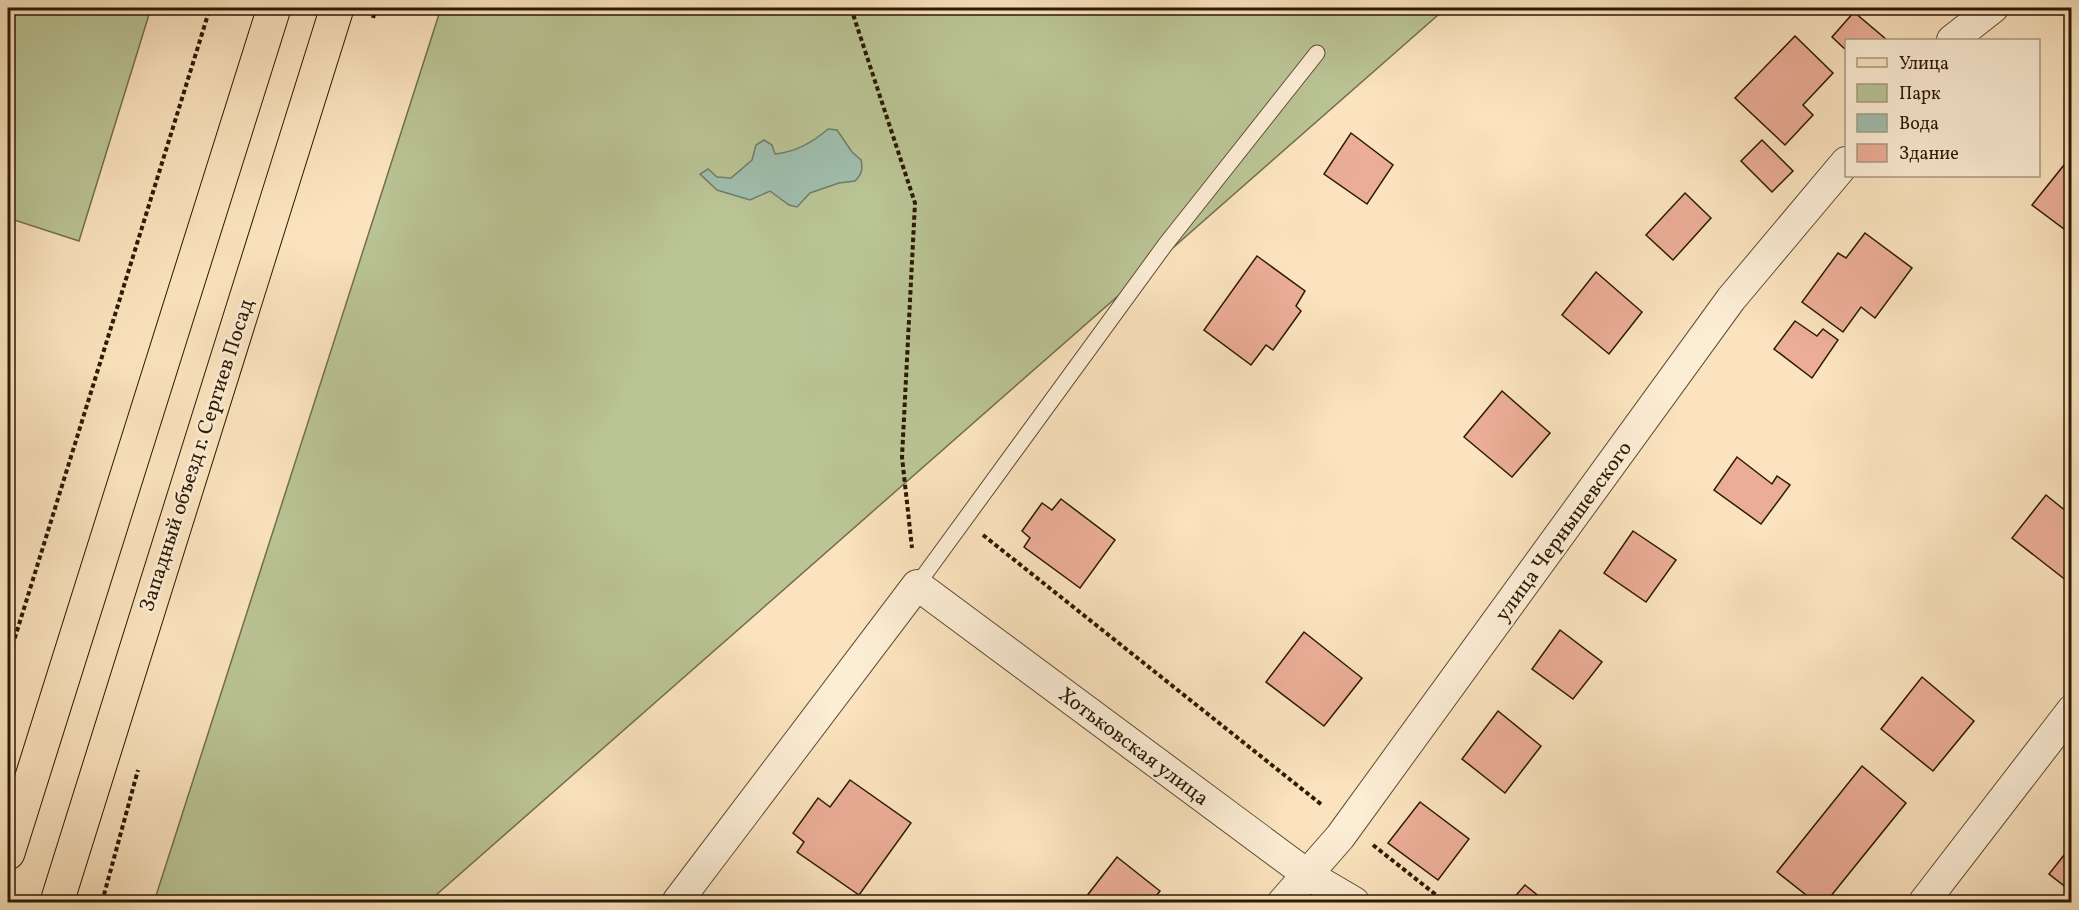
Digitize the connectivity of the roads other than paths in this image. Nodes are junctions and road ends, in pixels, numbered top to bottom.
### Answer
1 (274, 8) edge
2 (337, 8) edge
3 (1993, 8) edge
4 (1953, 39) edge
5 (1317, 53) dead end
6 (1845, 163) edge
7 (916, 585) junction
8 (2072, 710) edge
9 (8, 853) edge
10 (1308, 875) junction
11 (57, 903) edge
12 (677, 903) edge
13 (1283, 903) edge
14 (1354, 903) edge
15 (1924, 903) edge

1 - 9 main road
2 - 11 main road, Западный объезд г. Сергиев Посад
3 - 4 street
5 - 7 lane
6 - 10 street, улица Чернышевского
7 - 10 street, Хотьковская улица
7 - 12 street
8 - 15 street
10 - 13 street, улица Чернышевского
10 - 14 street, Хотьковская улица

